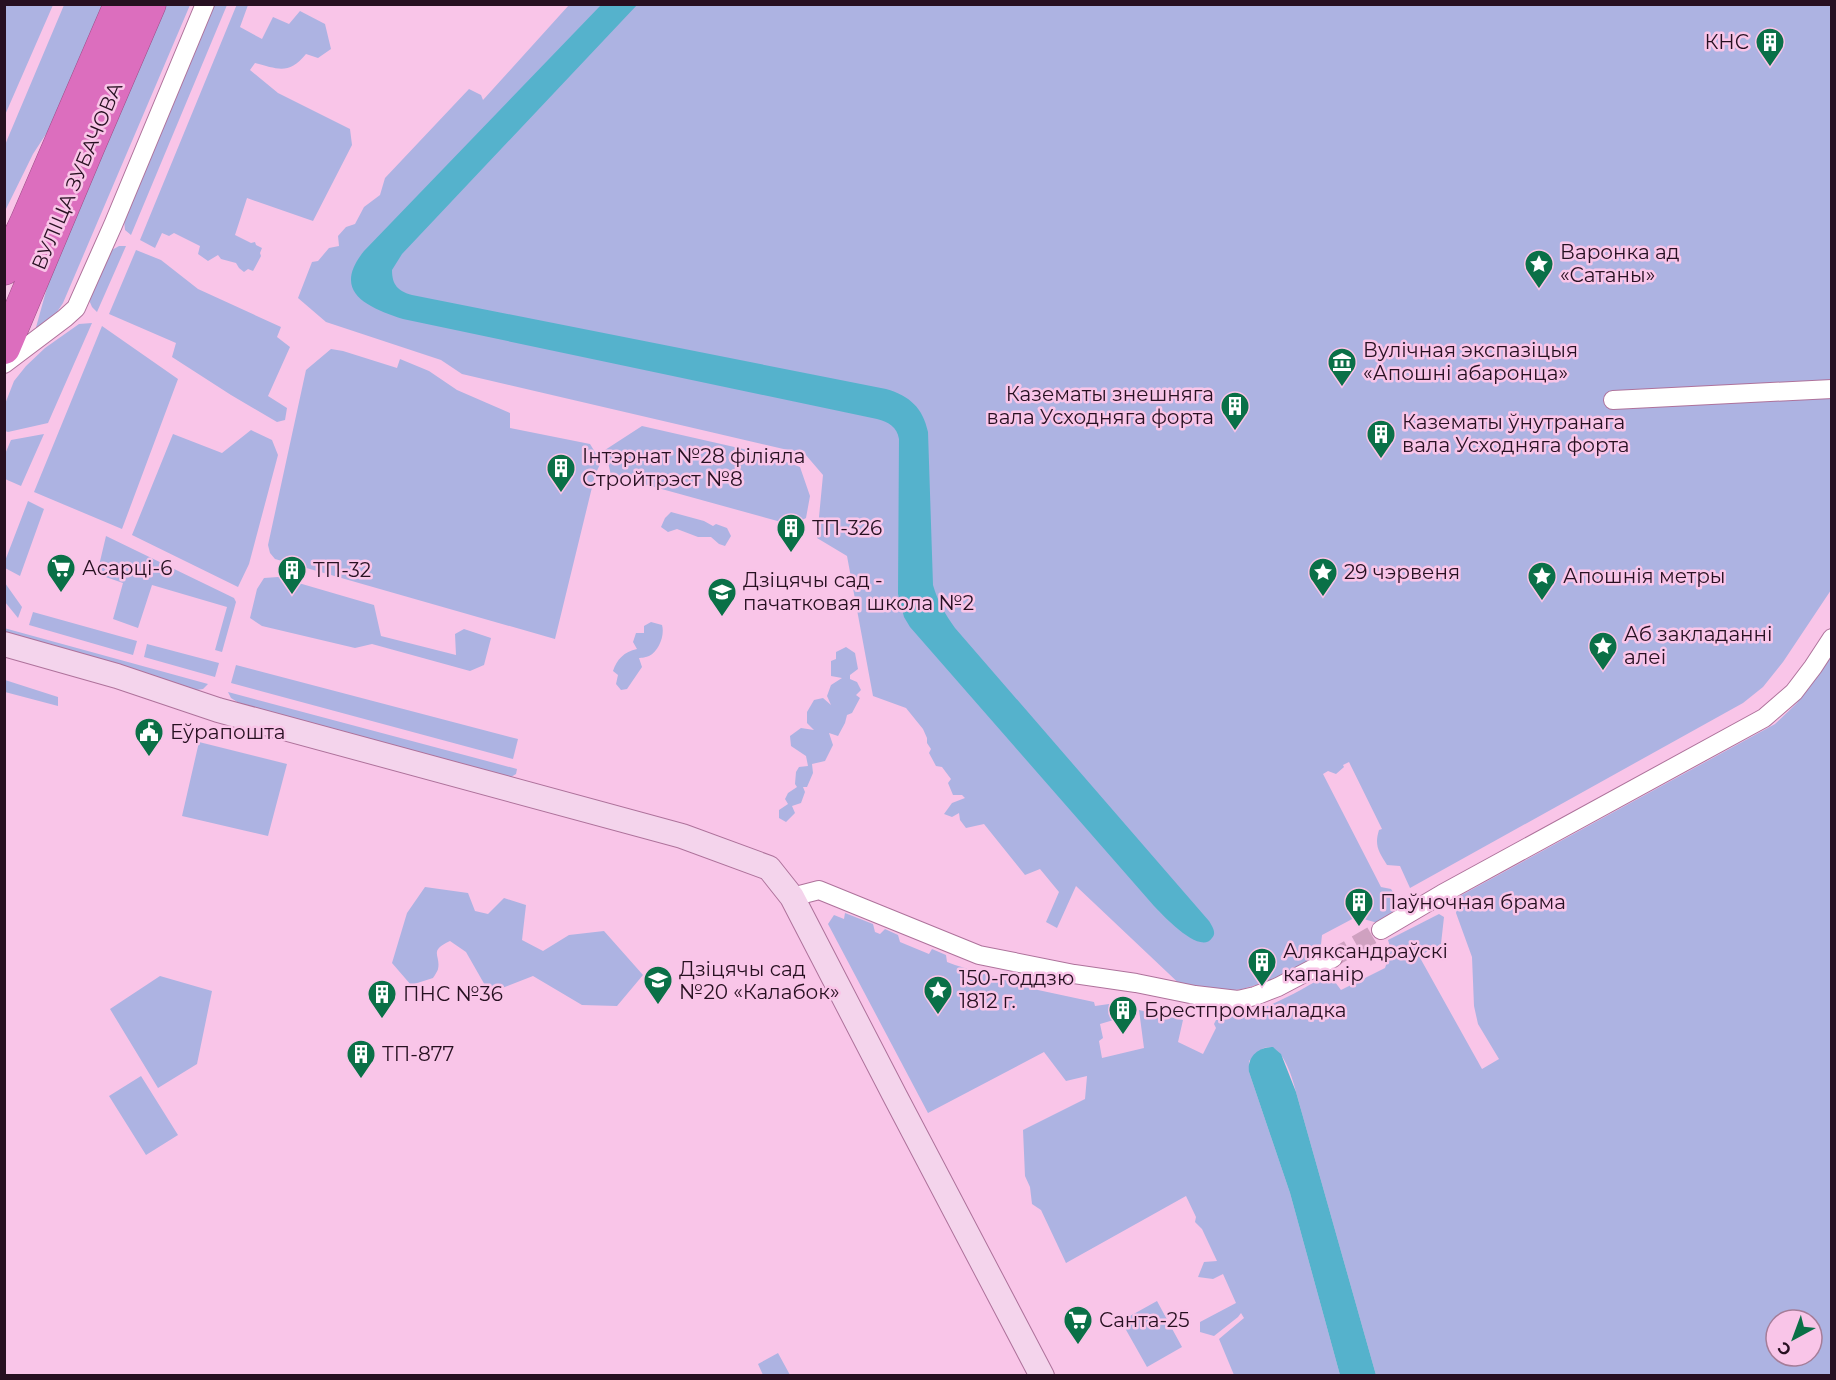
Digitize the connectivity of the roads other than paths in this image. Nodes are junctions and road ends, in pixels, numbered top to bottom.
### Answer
1 (120, 4) edge
2 (150, 4) edge
3 (205, 4) edge
4 (4, 268) edge
5 (4, 348) edge
6 (4, 364) edge
7 (1832, 389) edge
8 (1613, 400) dead end
9 (1832, 638) edge
10 (4, 644) edge
11 (4, 660) edge
12 (218, 710) junction
13 (792, 897) junction
14 (1382, 930) tunnel mouth
15 (1334, 958) tunnel mouth
16 (1042, 1376) edge

1 - 4 highway, ВУЛІЦА ЗУБАЧОВА
2 - 5 highway, ВУЛІЦА ЗУБАЧОВА
3 - 6 street
7 - 8 street
9 - 14 street
10 - 12 main road
11 - 12 main road
12 - 13 main road
13 - 15 street
13 - 16 main road

